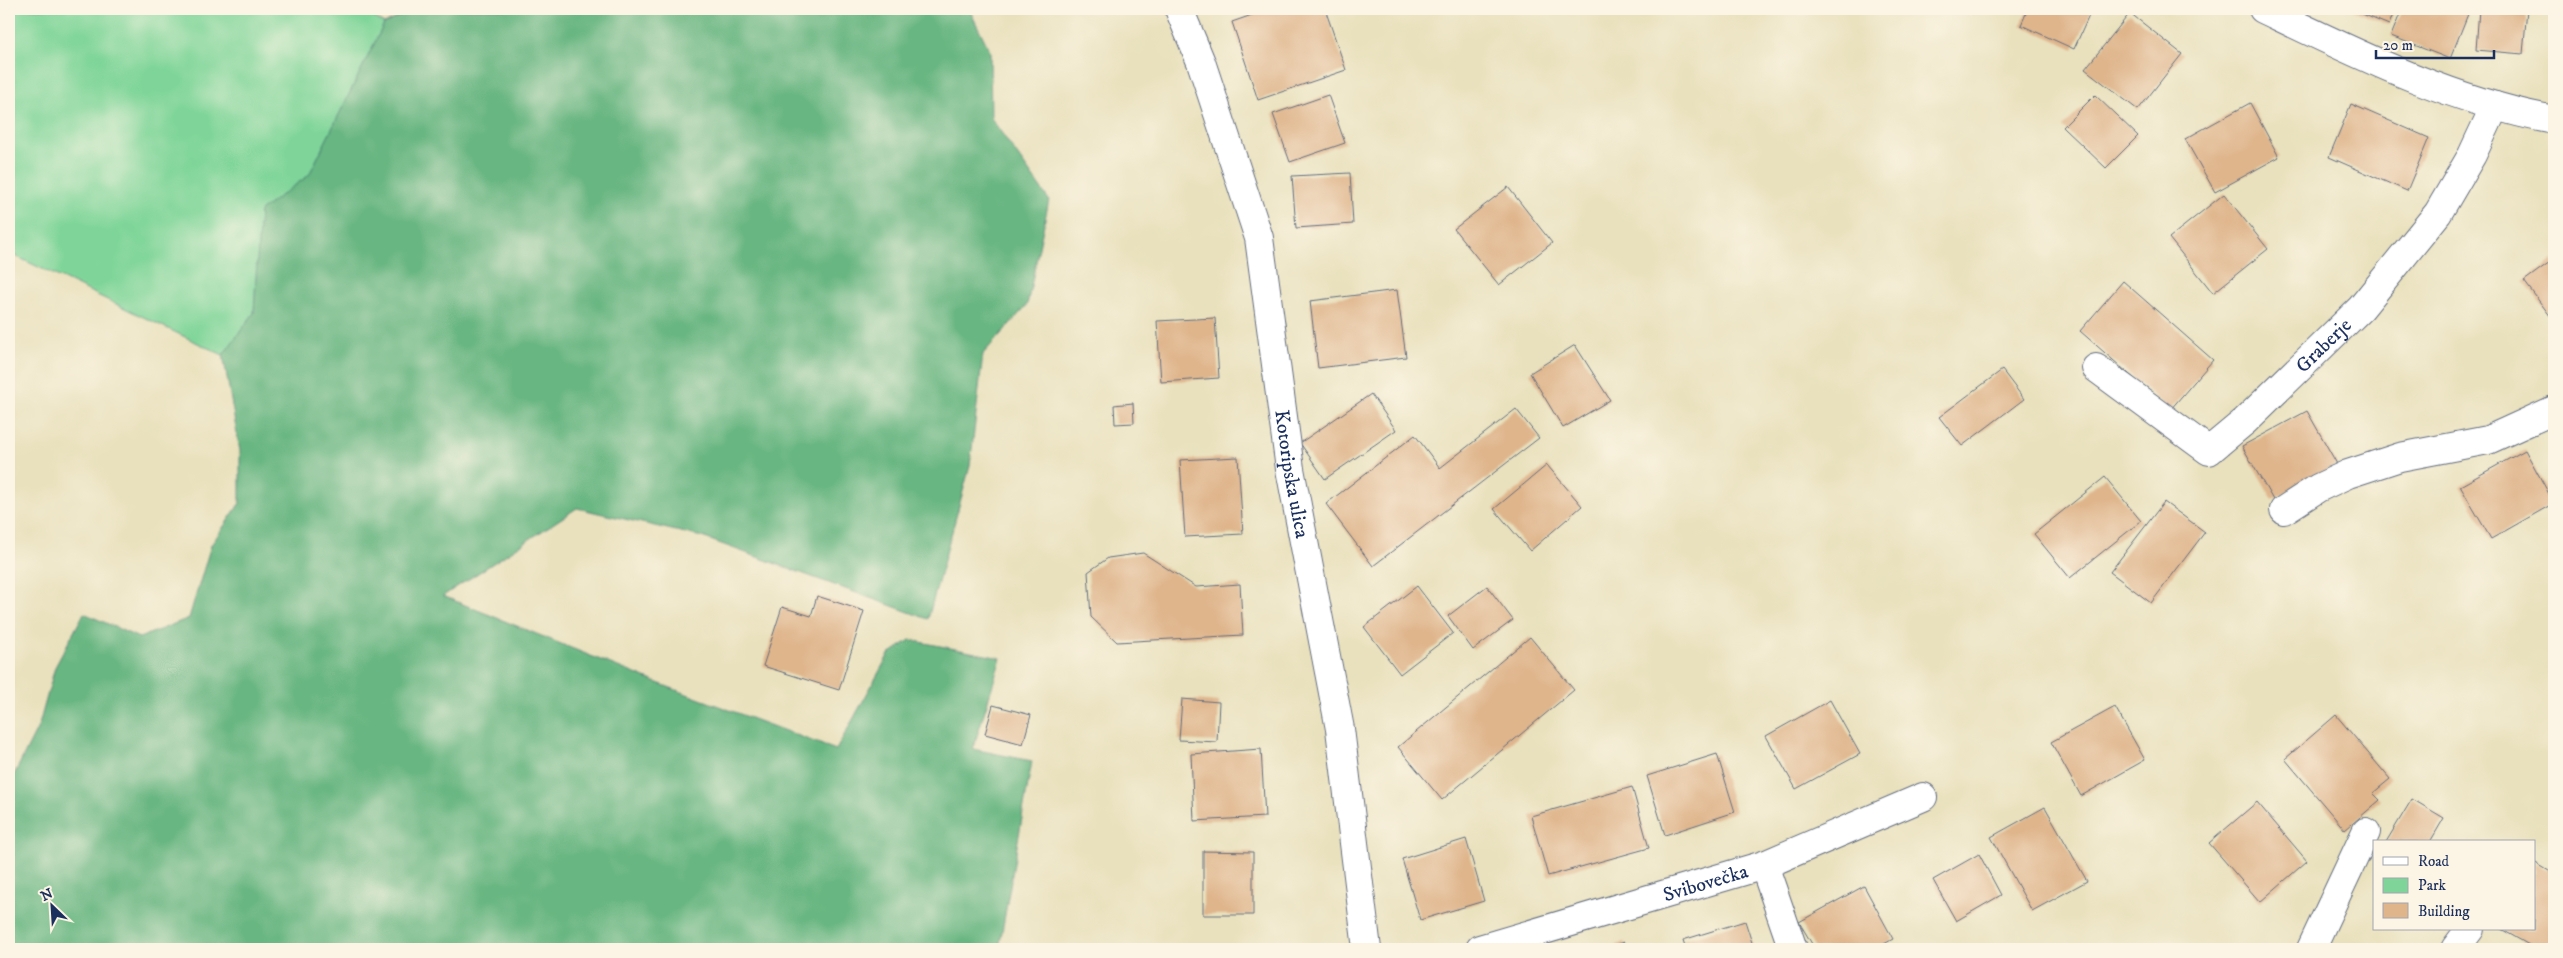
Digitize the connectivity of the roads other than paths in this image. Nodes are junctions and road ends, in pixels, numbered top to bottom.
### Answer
1 (1179, 9) edge
2 (2263, 9) edge
3 (2495, 106) junction
4 (2554, 120) edge
5 (2096, 368) dead end
6 (2554, 410) edge
7 (2284, 510) dead end
8 (1923, 797) dead end
9 (2366, 832) dead end
10 (1764, 865) junction
11 (2469, 930) edge
12 (1367, 949) edge
13 (1480, 949) edge
14 (1793, 949) edge
15 (2311, 949) edge
16 (2455, 949) edge

1 - 12 street, Kotoripska ulica
2 - 3 street
3 - 4 street
3 - 5 street, Graberje
6 - 7 street
8 - 10 street, Svibovečka
9 - 15 street
10 - 13 street, Svibovečka
10 - 14 street
11 - 16 street

